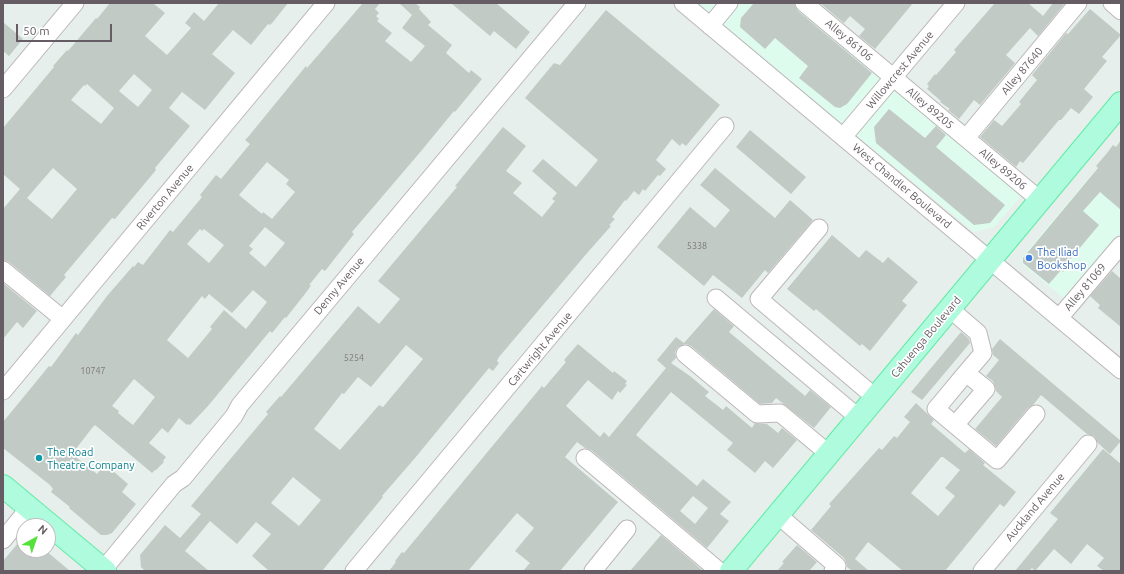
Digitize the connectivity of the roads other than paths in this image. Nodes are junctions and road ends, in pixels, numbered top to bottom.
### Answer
1 (75, 3) edge
2 (326, 3) edge
3 (577, 3) edge
4 (683, 3) edge
5 (729, 3) edge
6 (804, 3) edge
7 (956, 3) edge
8 (1078, 3) edge
9 (1112, 3) edge
10 (1121, 11) edge
11 (710, 26) junction
12 (894, 78) junction
13 (3, 89) edge
14 (1121, 104) edge
15 (725, 126) dead end
16 (843, 137) junction
17 (966, 138) junction
18 (1040, 200) junction
19 (818, 228) dead end
20 (1118, 255) edge
21 (991, 260) junction
22 (3, 270) edge
23 (716, 298) dead end
24 (950, 309) junction
25 (1060, 318) junction
26 (63, 319) junction
27 (685, 354) dead end
28 (1121, 370) edge
29 (966, 373) junction
30 (4, 388) edge
31 (876, 398) junction
32 (1036, 414) dead end
33 (859, 418) junction
34 (955, 425) junction
35 (1088, 444) dead end
36 (829, 454) junction
37 (585, 458) dead end
38 (3, 486) edge
39 (29, 508) junction
40 (778, 516) junction
41 (628, 529) dead end
42 (3, 540) edge
43 (104, 570) edge
44 (354, 571) edge
45 (593, 571) edge
46 (719, 571) edge
47 (731, 571) edge
48 (833, 571) edge
49 (982, 571) edge

1 - 13 street
2 - 26 street, Riverton Avenue
3 - 43 street, Denny Avenue
4 - 11 street, West Chandler Boulevard
5 - 11 street
6 - 12 street, Alley 86106
7 - 12 street, Willowcrest Avenue
8 - 17 street, Alley 87640
9 - 10 street
11 - 16 street, West Chandler Boulevard
12 - 16 street, Willowcrest Avenue
12 - 17 street, Alley 89205
14 - 18 main road, Cahuenga Boulevard
15 - 44 street, Cartwright Avenue
16 - 21 street, West Chandler Boulevard
17 - 18 street, Alley 89206
18 - 21 main road, Cahuenga Boulevard
19 - 31 street
20 - 25 street, Alley 81069
21 - 24 main road, Cahuenga Boulevard
21 - 25 street, West Chandler Boulevard
22 - 26 street
23 - 33 street
24 - 29 street
24 - 31 main road, Cahuenga Boulevard
25 - 28 street, West Chandler Boulevard
26 - 30 street, Riverton Avenue
27 - 36 street
29 - 34 street
29 - 34 street
31 - 33 main road, Cahuenga Boulevard
32 - 34 street
33 - 36 main road, Cahuenga Boulevard
35 - 49 street, Auckland Avenue
36 - 40 main road, Cahuenga Boulevard
37 - 46 street
38 - 39 main road
39 - 42 street
39 - 43 main road
40 - 47 main road, Cahuenga Boulevard
40 - 48 street
41 - 45 street

